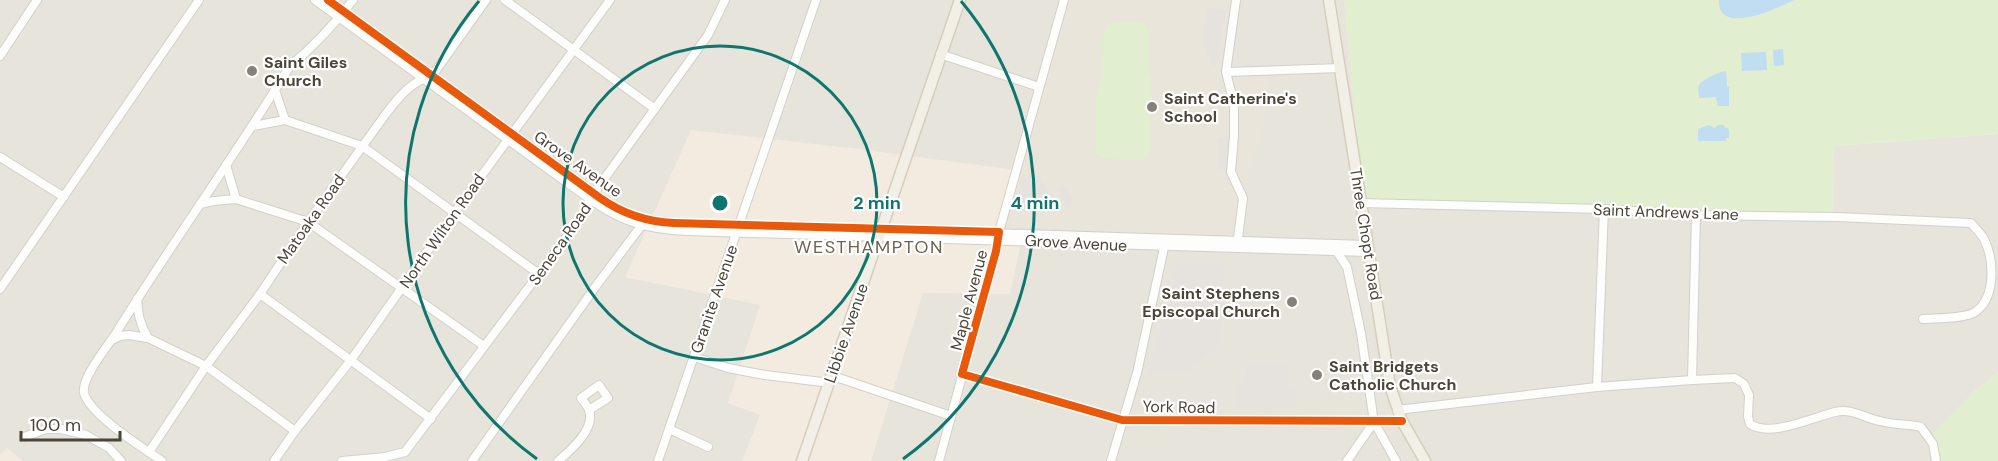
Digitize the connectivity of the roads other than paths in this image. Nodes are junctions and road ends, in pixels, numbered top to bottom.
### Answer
1 (38, 0) edge
2 (199, 0) edge
3 (315, 0) edge
4 (328, 0) edge
5 (352, 0) edge
6 (486, 0) edge
7 (505, 0) edge
8 (610, 0) edge
9 (725, 0) edge
10 (816, 0) edge
11 (1064, 0) edge
12 (1236, 0) edge
13 (1329, 0) edge
14 (958, 1) edge
15 (342, 15) junction
16 (574, 49) junction
17 (940, 54) junction
18 (0, 56) edge
19 (1340, 68) junction
20 (1226, 72) junction
21 (432, 76) junction
22 (422, 78) junction
23 (1039, 87) junction
24 (275, 90) junction
25 (655, 109) junction
26 (285, 120) junction
27 (253, 126) junction
28 (510, 137) junction
29 (362, 146) junction
30 (0, 158) edge
31 (226, 165) junction
32 (64, 197) junction
33 (593, 197) junction
34 (236, 199) junction
35 (1361, 203) junction
36 (200, 204) junction
37 (1604, 209) junction
38 (455, 212) junction
39 (1696, 215) junction
40 (308, 222) junction
41 (641, 226) junction
42 (738, 229) junction
43 (879, 232) junction
44 (999, 236) junction
45 (1165, 243) junction
46 (1237, 245) junction
47 (1368, 249) junction
48 (1337, 252) junction
49 (539, 274) junction
50 (402, 287) junction
51 (0, 289) edge
52 (260, 294) junction
53 (137, 299) junction
54 (1923, 319) dead end
55 (148, 338) junction
56 (111, 340) junction
57 (484, 346) junction
58 (694, 357) junction
59 (351, 360) junction
60 (206, 366) junction
61 (962, 374) junction
62 (1692, 380) junction
63 (830, 381) junction
64 (1597, 387) junction
65 (590, 410) dead end
66 (1397, 410) junction
67 (951, 416) junction
68 (431, 419) junction
69 (1122, 420) junction
70 (1402, 421) junction
71 (1374, 422) junction
72 (669, 429) junction
73 (295, 431) junction
74 (24, 437) dead end
75 (708, 447) dead end
76 (149, 452) junction
77 (121, 461) edge
78 (162, 461) edge
79 (274, 461) edge
80 (342, 461) edge
81 (472, 461) edge
82 (558, 461) edge
83 (658, 461) edge
84 (802, 461) edge
85 (939, 461) edge
86 (1111, 461) edge
87 (1347, 461) edge
88 (1396, 461) edge
89 (1425, 461) edge
90 (1936, 461) edge

1 - 18 street
2 - 32 street
3 - 15 street, Grove Avenue
4 - 15 street, Grove Avenue
5 - 15 street
6 - 21 street
7 - 16 street
8 - 16 street, North Wilton Road
9 - 25 street, Seneca Road
10 - 42 street, Granite Avenue
11 - 23 street, Maple Avenue
12 - 20 street
13 - 19 main road, Three Chopt Road
14 - 17 main road, Libbie Avenue
15 - 21 street, Grove Avenue
15 - 22 street, Grove Avenue
15 - 24 street
16 - 25 street
16 - 28 street, North Wilton Road
17 - 23 street
17 - 43 main road, Libbie Avenue
19 - 20 street
19 - 35 main road, Three Chopt Road
20 - 46 street
21 - 22 street, Matoaka Road
21 - 28 street, Grove Avenue
22 - 28 street, Grove Avenue
22 - 29 street, Matoaka Road
23 - 44 street, Maple Avenue
24 - 26 street
24 - 27 street
25 - 33 street, Seneca Road
26 - 27 street
26 - 29 street
27 - 31 street
28 - 33 street, Grove Avenue
28 - 38 street, North Wilton Road
29 - 38 street
29 - 40 street, Matoaka Road
30 - 32 street
31 - 34 street
31 - 36 street
32 - 51 street
33 - 41 street, Grove Avenue
33 - 42 street, Grove Avenue
33 - 49 street, Seneca Road
34 - 36 street
34 - 40 street
35 - 37 street, Saint Andrews Lane
35 - 47 main road, Three Chopt Road
36 - 53 street
37 - 39 street, Saint Andrews Lane
37 - 64 street
38 - 49 street
38 - 50 street, North Wilton Road
39 - 54 street, Saint Andrews Lane
39 - 62 street
40 - 50 street
40 - 52 street, Matoaka Road
41 - 42 street, Grove Avenue
41 - 81 street
42 - 43 street, Grove Avenue
42 - 58 street, Granite Avenue
43 - 44 street, Grove Avenue
43 - 63 main road, Libbie Avenue
44 - 45 street, Grove Avenue
44 - 61 street, Maple Avenue
45 - 46 street, Grove Avenue
45 - 69 street
46 - 47 street, Grove Avenue
46 - 48 street, Grove Avenue
47 - 48 street, Grove Avenue
47 - 66 main road, Three Chopt Road
48 - 71 street
49 - 57 street, Seneca Road
50 - 57 street
50 - 59 street, North Wilton Road
52 - 59 street
52 - 60 street, Matoaka Road
53 - 55 street
53 - 56 street
55 - 56 street
55 - 60 street
56 - 76 street
57 - 68 street, Seneca Road
58 - 63 street
58 - 72 street, Granite Avenue
59 - 68 street
59 - 73 street, North Wilton Road
60 - 73 street
60 - 76 street, Matoaka Road
61 - 67 street, Maple Avenue
61 - 69 street, York Road
62 - 64 street
62 - 90 street
63 - 67 street
63 - 84 main road, Libbie Avenue
64 - 66 street
65 - 82 street
66 - 70 main road, Three Chopt Road
67 - 85 street, Maple Avenue
68 - 80 street, Seneca Road
69 - 71 street, York Road
69 - 86 street
70 - 71 street, York Road
70 - 89 main road, Three Chopt Road
71 - 87 street
71 - 88 street
72 - 75 street
72 - 83 street, Granite Avenue
73 - 79 street, North Wilton Road
74 - 77 street
76 - 78 street

